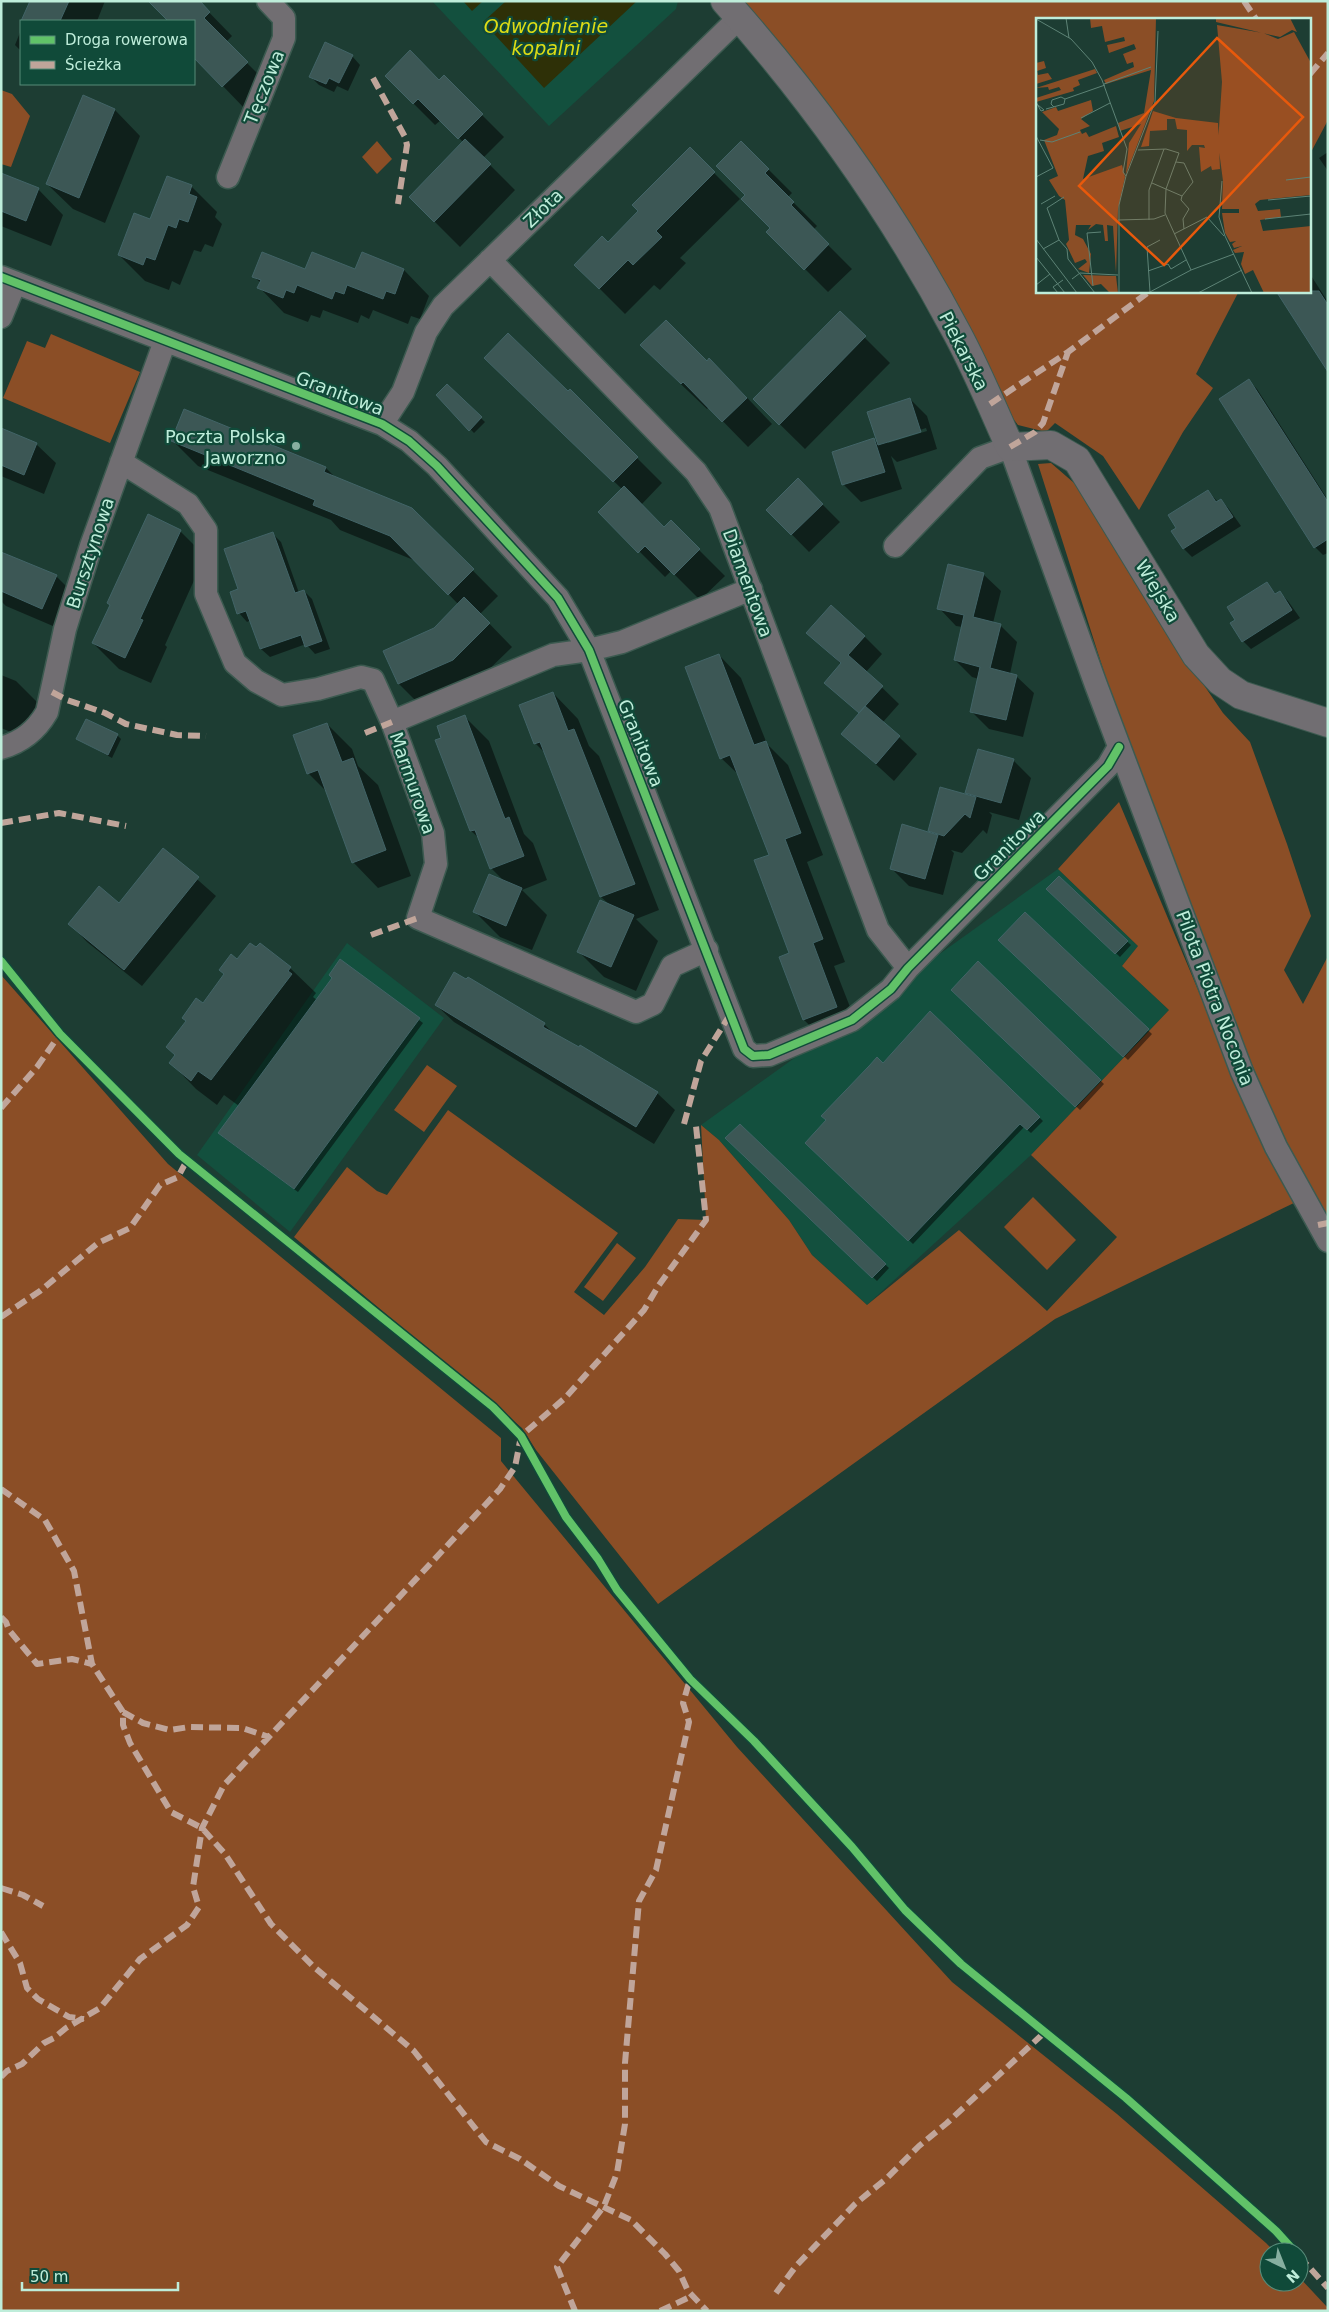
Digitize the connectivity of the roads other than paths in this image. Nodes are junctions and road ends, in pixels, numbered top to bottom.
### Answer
1 (268, 1) edge
2 (732, 9) edge
3 (228, 178) dead end
4 (490, 260) junction
5 (8, 280) edge
6 (1, 317) edge
7 (165, 341) junction
8 (382, 424) junction
9 (1010, 447) junction
10 (121, 462) junction
11 (895, 546) dead end
12 (751, 589) junction
13 (588, 650) junction
14 (392, 722) junction
15 (1328, 723) edge
16 (1119, 747) junction
17 (1, 748) edge
18 (707, 950) junction
19 (908, 968) junction
20 (1328, 1241) edge

1 - 3 street, Tęczowa
2 - 4 street, Złota
2 - 9 street, Piekarska
4 - 8 street, Złota
4 - 12 street, Diamentowa
5 - 6 street
5 - 7 street, Granitowa
7 - 8 street, Granitowa
7 - 10 street, Bursztynowa
8 - 13 street, Granitowa
9 - 11 street
9 - 15 street, Wiejska
9 - 16 street, Piekarska
10 - 14 street
10 - 17 street, Bursztynowa
12 - 13 street, Marmurowa
12 - 19 street, Diamentowa
13 - 14 street, Marmurowa
13 - 18 street, Granitowa
14 - 18 street, Marmurowa
16 - 19 street, Granitowa
16 - 20 street, Pilota Piotra Noconia
18 - 19 street, Granitowa

